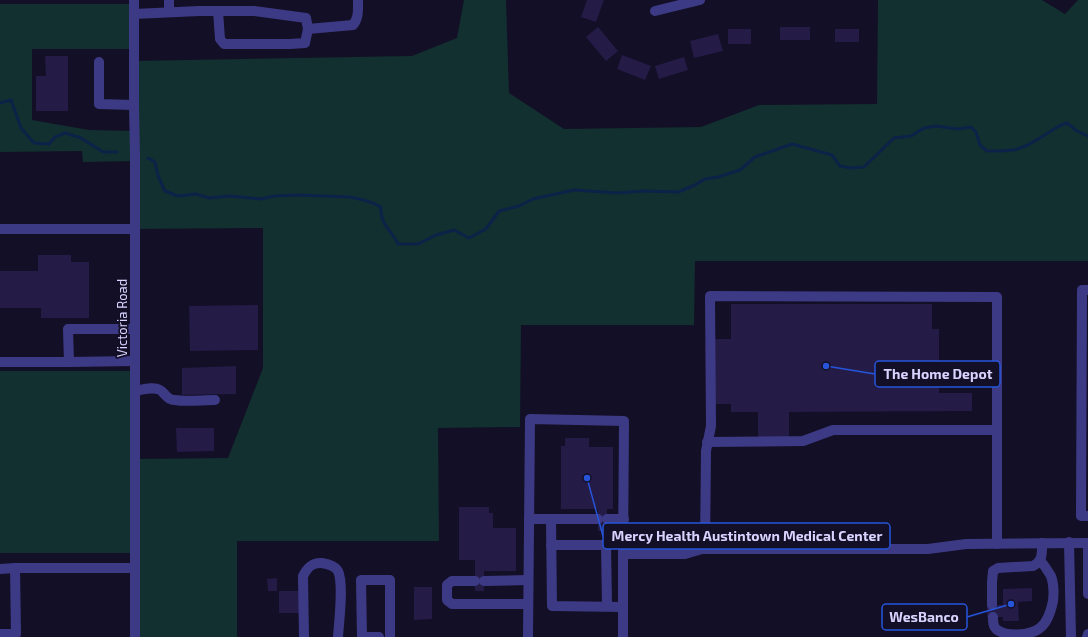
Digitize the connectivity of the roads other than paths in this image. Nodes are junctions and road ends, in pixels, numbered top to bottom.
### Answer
1 (134, 0) edge
2 (169, 0) edge
3 (358, 0) edge
4 (700, 0) edge
5 (218, 11) junction
6 (655, 11) dead end
7 (169, 12) junction
8 (134, 14) junction
9 (308, 29) junction
10 (99, 62) dead end
11 (134, 105) junction
12 (0, 229) edge
13 (135, 230) junction
14 (1088, 290) edge
15 (135, 329) junction
16 (135, 361) junction
17 (0, 362) edge
18 (69, 362) junction
19 (135, 391) junction
20 (1085, 395) edge
21 (215, 400) dead end
22 (997, 430) junction
23 (707, 442) junction
24 (1088, 516) edge
25 (529, 519) junction
26 (551, 519) junction
27 (624, 519) junction
28 (1069, 542) junction
29 (1042, 543) junction
30 (1088, 543) edge
31 (997, 544) junction
32 (551, 545) junction
33 (705, 549) junction
34 (623, 554) junction
35 (1040, 560) junction
36 (16, 568) junction
37 (135, 568) junction
38 (0, 569) edge
39 (528, 580) junction
40 (1088, 594) edge
41 (528, 604) junction
42 (607, 606) junction
43 (992, 606) dead end
44 (623, 607) junction
45 (993, 618) dead end
46 (0, 634) edge
47 (135, 637) edge
48 (304, 637) edge
49 (338, 637) edge
50 (379, 637) edge
51 (390, 637) edge
52 (528, 637) edge
53 (623, 637) edge
54 (1071, 637) edge

1 - 8 street, Victoria Road
2 - 7 street
3 - 9 street
4 - 6 street
5 - 7 street
5 - 9 street
5 - 9 street
7 - 8 street
8 - 11 street, Victoria Road
10 - 11 street
11 - 13 street, Victoria Road
12 - 13 street
13 - 15 street, Victoria Road
14 - 20 street
15 - 16 street, Victoria Road
15 - 18 street
16 - 18 street
16 - 19 street, Victoria Road
17 - 18 street
19 - 21 street
19 - 37 street, Victoria Road
20 - 24 street
22 - 23 street
22 - 23 street
22 - 31 street
23 - 33 street
25 - 26 street
25 - 27 street
25 - 39 street
26 - 27 street
26 - 32 street
27 - 34 street
28 - 29 street
28 - 30 street
28 - 54 street
29 - 31 street
29 - 35 street
30 - 40 street
31 - 33 street
32 - 42 street
32 - 42 street
33 - 34 street
34 - 44 street
35 - 43 street
35 - 45 street
36 - 37 street
36 - 38 street
36 - 46 street
37 - 47 street, Victoria Road
39 - 41 street
39 - 41 street
41 - 52 street
42 - 44 street
44 - 53 street
48 - 49 street
50 - 51 street

